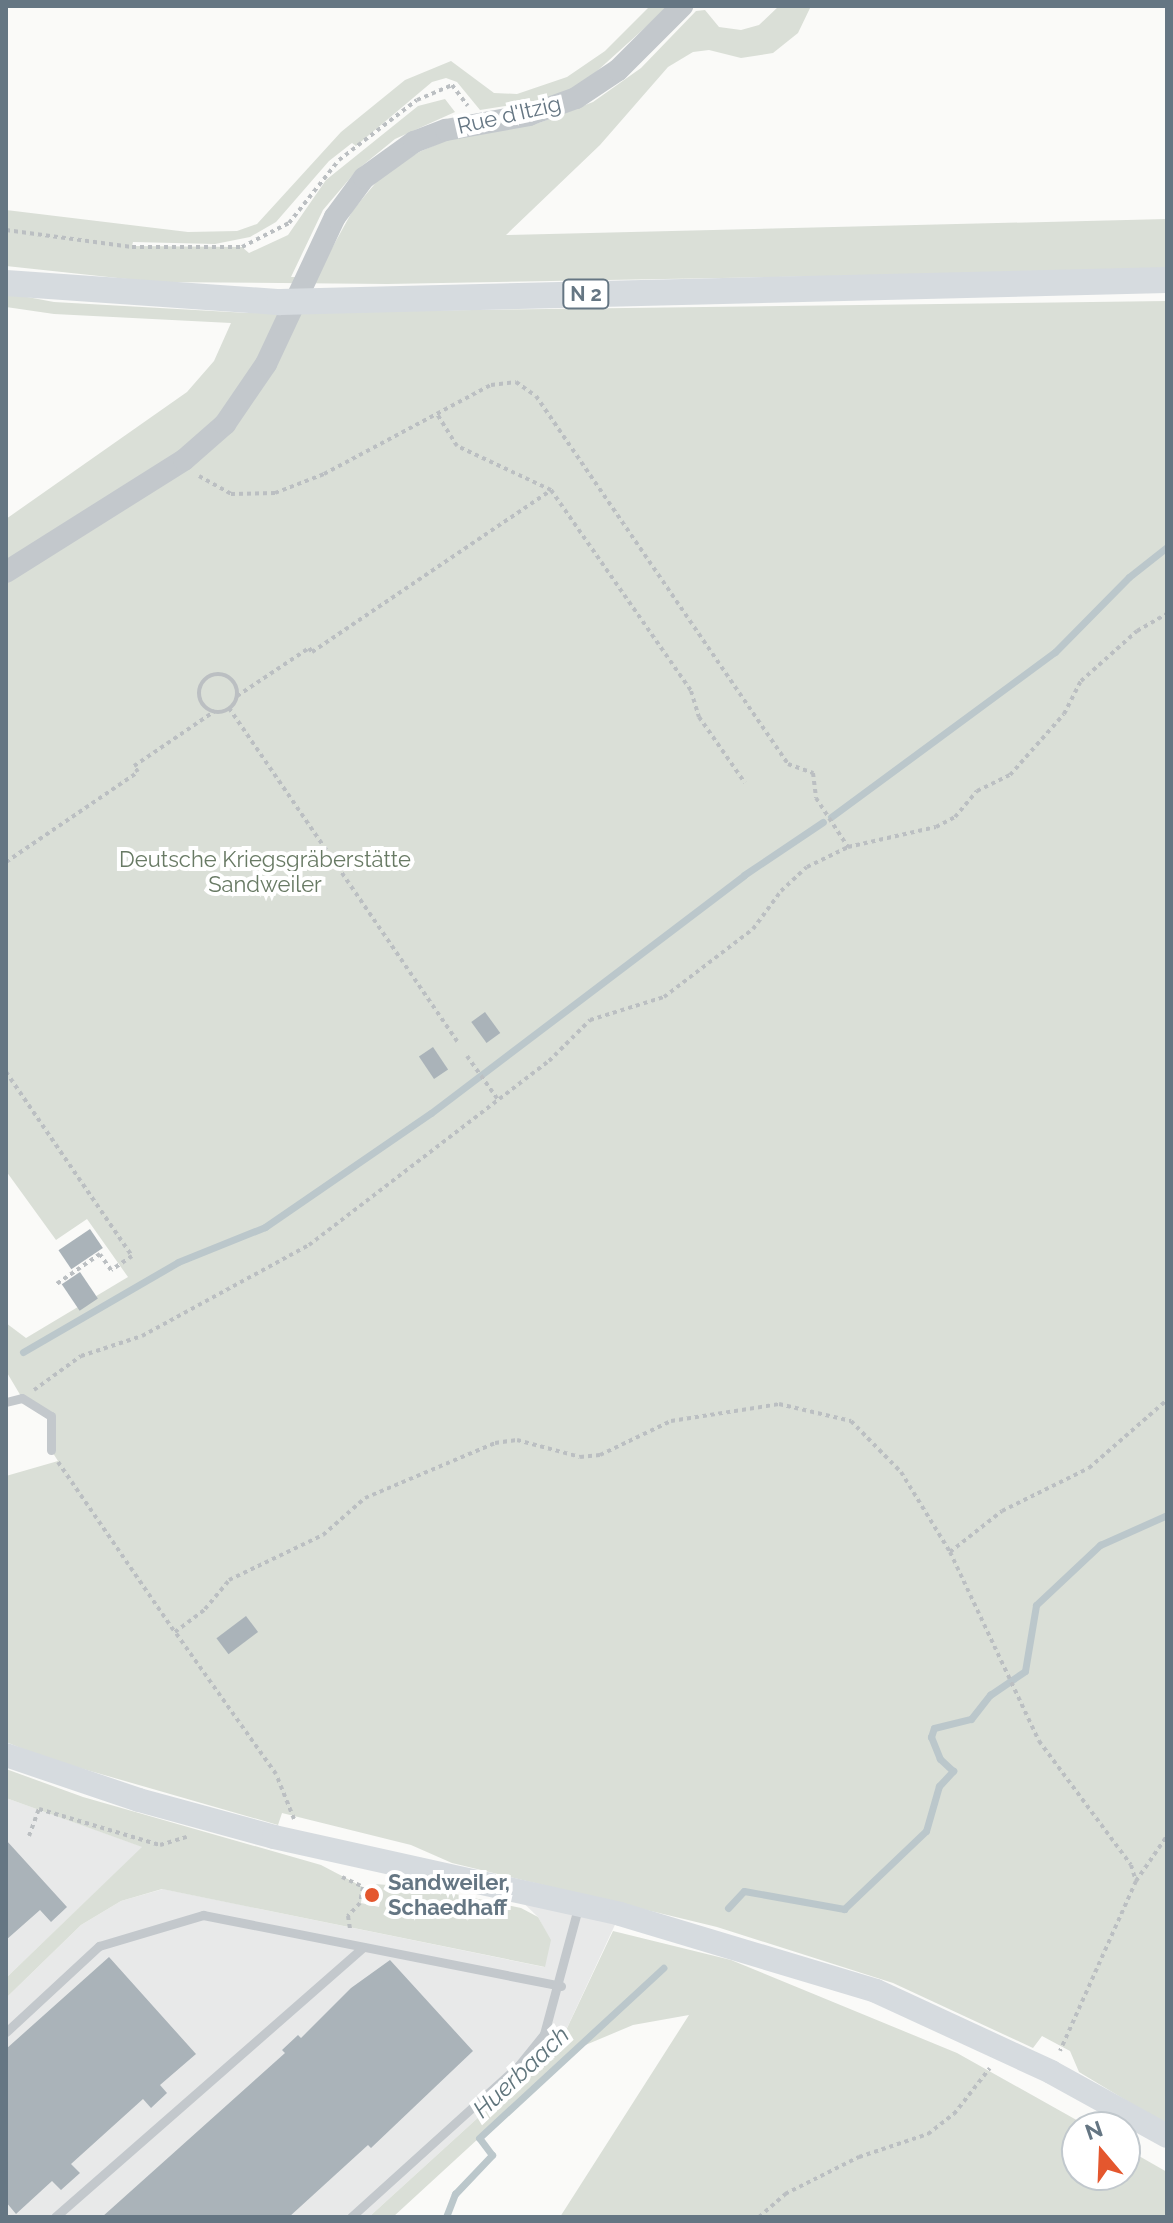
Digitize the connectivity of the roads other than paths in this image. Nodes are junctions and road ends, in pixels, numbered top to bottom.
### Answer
1 (682, 6) edge
2 (1167, 280) edge
3 (6, 283) edge
4 (6, 572) edge
5 (6, 1402) edge
6 (51, 1450) road end
7 (6, 1755) edge
8 (578, 1905) junction
9 (363, 1947) junction
10 (561, 1986) junction
11 (6, 2032) edge
12 (1167, 2136) edge
13 (55, 2217) edge
14 (351, 2217) edge

1 - 4 street, Rue d'Itzig
2 - 3 main road, N 2
5 - 6 lane
7 - 8 main road
8 - 10 lane
8 - 12 main road
9 - 10 lane
9 - 11 lane
9 - 13 lane
10 - 14 lane

